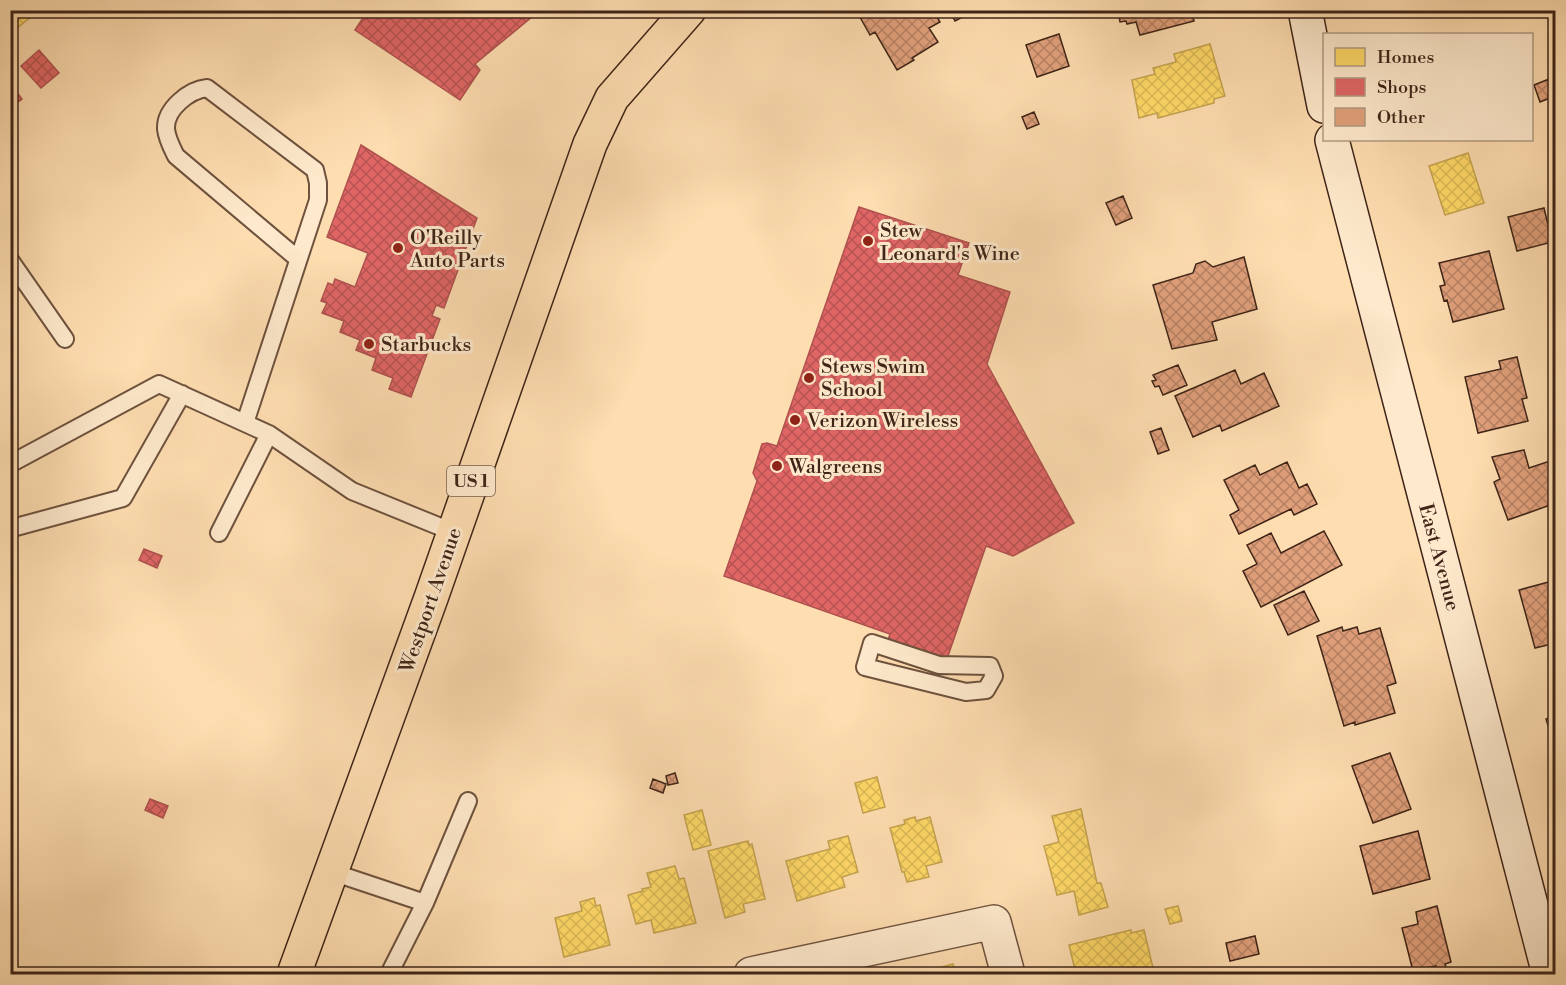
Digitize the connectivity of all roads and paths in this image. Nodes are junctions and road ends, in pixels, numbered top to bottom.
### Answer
1 (689, 10) edge
2 (1305, 10) edge
3 (1323, 101) edge
4 (1332, 141) edge
5 (298, 259) junction
6 (10, 260) edge
7 (65, 339) dead end
8 (182, 394) junction
9 (245, 423) junction
10 (269, 434) junction
11 (10, 464) edge
12 (16, 527) dead end
13 (453, 532) junction
14 (219, 533) dead end
15 (865, 667) joint
16 (468, 801) dead end
17 (332, 872) junction
18 (425, 903) junction
19 (392, 974) edge
20 (294, 975) edge
21 (751, 975) edge
22 (1008, 975) edge
23 (1549, 975) edge

1 - 13 main road, Westport Avenue / US 1
2 - 3 main road
4 - 23 main road, East Avenue
5 - 5 lane
5 - 9 lane
6 - 7 lane
8 - 9 lane
8 - 11 lane
8 - 12 lane
9 - 10 lane
10 - 13 lane
10 - 14 lane
13 - 17 main road, Westport Avenue / US 1
15 - 15 lane
16 - 18 lane
17 - 18 lane
17 - 20 main road, Westport Avenue / US 1
18 - 19 lane
21 - 22 main road

